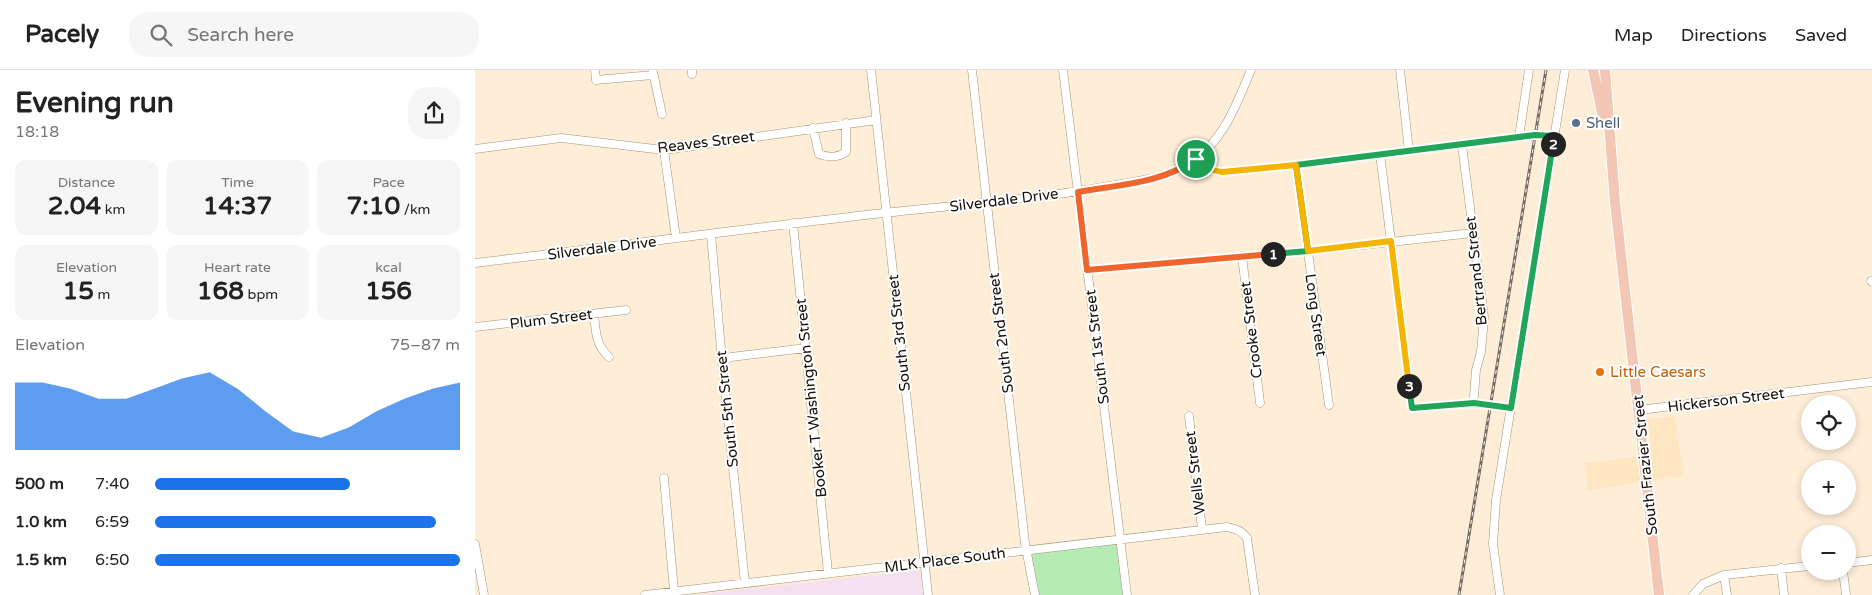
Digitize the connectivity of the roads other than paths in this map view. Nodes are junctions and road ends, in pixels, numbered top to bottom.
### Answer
1 (595, 70) edge
2 (871, 70) edge
3 (972, 70) edge
4 (1063, 70) edge
5 (1251, 70) edge
6 (1400, 70) edge
7 (1529, 70) edge
8 (1565, 70) edge
9 (1593, 70) edge
10 (1605, 70) edge
11 (653, 72) edge
12 (662, 114) dead end
13 (877, 120) junction
14 (846, 123) junction
15 (813, 128) junction
16 (1554, 136) junction
17 (1519, 137) junction
18 (1462, 145) junction
19 (475, 149) edge
20 (664, 150) junction
21 (1409, 151) junction
22 (1381, 154) junction
23 (1612, 157) junction
24 (1196, 159) junction
25 (1296, 165) junction
26 (1078, 192) junction
27 (986, 203) junction
28 (886, 213) junction
29 (793, 224) junction
30 (1473, 233) junction
31 (711, 234) junction
32 (676, 238) junction
33 (1391, 241) junction
34 (1308, 251) junction
35 (1242, 256) junction
36 (475, 264) edge
37 (1087, 270) junction
38 (626, 310) dead end
39 (594, 314) junction
40 (475, 327) edge
41 (805, 348) junction
42 (609, 356) dead end
43 (722, 361) junction
44 (1872, 382) edge
45 (1474, 396) dead end
46 (1259, 403) dead end
47 (1329, 404) dead end
48 (1511, 408) junction
49 (1639, 410) junction
50 (1189, 416) dead end
51 (664, 478) dead end
52 (1202, 529) junction
53 (1120, 539) junction
54 (475, 544) edge
55 (1026, 550) junction
56 (1872, 560) edge
57 (924, 562) junction
58 (1856, 562) edge
59 (1801, 567) edge
60 (1781, 568) junction
61 (828, 573) junction
62 (1724, 575) junction
63 (1844, 580) edge
64 (745, 583) junction
65 (675, 591) junction
66 (1695, 592) edge
67 (484, 595) edge
68 (645, 595) edge
69 (928, 595) edge
70 (1035, 595) edge
71 (1127, 595) edge
72 (1255, 595) edge
73 (1501, 595) edge
74 (1659, 595) edge
75 (1727, 595) edge
76 (1785, 595) edge
77 (1846, 595) edge

1 - 11 street
2 - 13 street, South 3rd Street
3 - 27 street, South 2nd Street
4 - 26 street, South 1st Street
5 - 24 street, Silverdale Drive
6 - 21 street
7 - 17 street
8 - 16 street
9 - 23 main road, South Frazier Street
10 - 23 main road, South Frazier Street
11 - 12 street
13 - 14 street, Reaves Street
13 - 28 street, South 3rd Street
14 - 15 street, Reaves Street
14 - 15 street
15 - 20 street, Reaves Street
16 - 17 street
16 - 48 street
17 - 18 street
18 - 21 street
18 - 30 street, Bertrand Street
19 - 20 street, Reaves Street
20 - 32 street
21 - 22 street
22 - 25 street
22 - 33 street
23 - 49 main road, South Frazier Street
24 - 25 street
24 - 26 street, Silverdale Drive
25 - 34 street, Long Street
26 - 27 street, Silverdale Drive
26 - 37 street, South 1st Street
27 - 28 street, Silverdale Drive
27 - 55 street, South 2nd Street
28 - 29 street, Silverdale Drive
28 - 57 street, South 3rd Street
29 - 31 street, Silverdale Drive
29 - 41 street, Booker T Washington Street
30 - 33 street
30 - 45 street, Bertrand Street
31 - 32 street, Silverdale Drive
31 - 43 street, South 5th Street
32 - 36 street, Silverdale Drive
33 - 34 street
33 - 48 street
34 - 35 street
34 - 47 street, Long Street
35 - 37 street
35 - 46 street, Crooke Street
37 - 53 street, South 1st Street
38 - 39 street, Plum Street
39 - 40 street, Plum Street
39 - 42 street
41 - 43 street
41 - 61 street, Booker T Washington Street
43 - 64 street, South 5th Street
44 - 49 street, Hickerson Street
48 - 73 street
49 - 74 main road, South Frazier Street
50 - 52 street, Wells Street
51 - 65 street
52 - 53 street, MLK Place South
52 - 72 street, MLK Place South
53 - 55 street, MLK Place South
53 - 71 street, South 1st Street
54 - 67 street
55 - 57 street, MLK Place South
55 - 70 street, South 2nd Street
56 - 58 street
57 - 61 street, MLK Place South
57 - 69 street, South 3rd Street
59 - 60 street
60 - 62 street
60 - 76 street
61 - 64 street, MLK Place South
62 - 66 street
62 - 75 street
63 - 77 street
64 - 65 street, MLK Place South
65 - 68 street, MLK Place South

